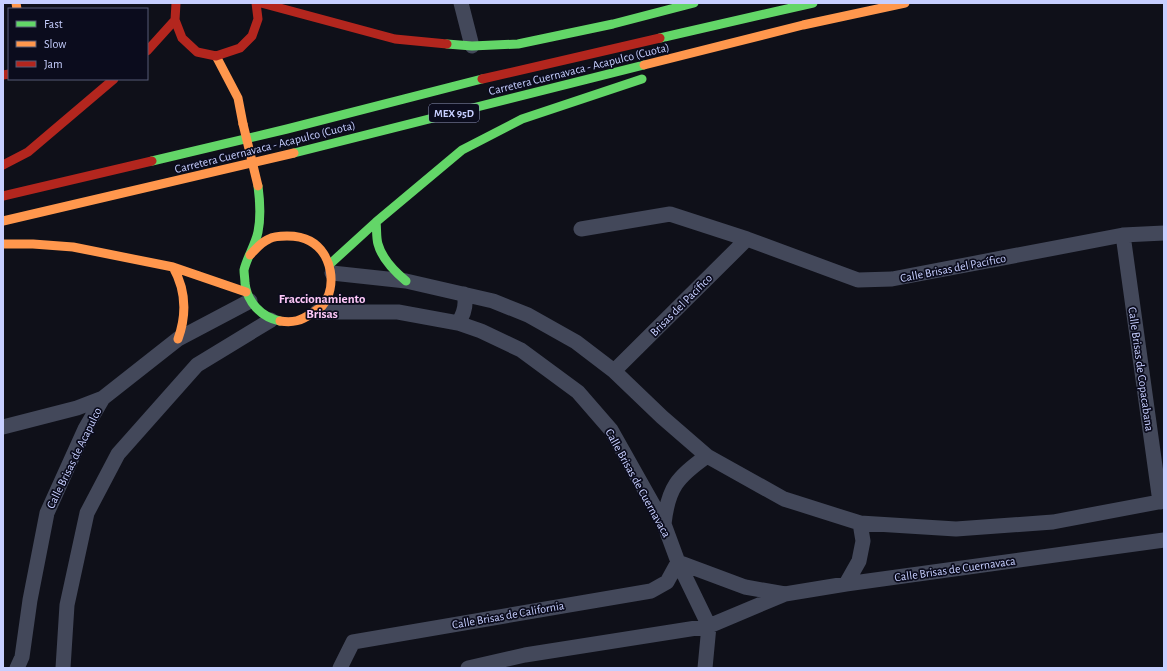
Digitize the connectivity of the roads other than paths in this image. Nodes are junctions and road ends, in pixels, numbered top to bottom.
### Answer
1 (176, 3) edge
2 (256, 3) edge
3 (261, 3) edge
4 (461, 3) edge
5 (694, 3) edge
6 (813, 3) edge
7 (905, 3) edge
8 (175, 20) junction
9 (613, 24) junction
10 (803, 25) junction
11 (569, 42) dead end
12 (472, 46) junction
13 (148, 50) edge
14 (216, 56) junction
15 (533, 58) dead end
16 (692, 62) dead end
17 (239, 77) dead end
18 (648, 77) dead end
19 (482, 79) junction
20 (113, 80) edge
21 (238, 98) junction
22 (3, 166) edge
23 (3, 196) edge
24 (261, 203) junction
25 (269, 214) dead end
26 (3, 221) edge
27 (376, 222) junction
28 (280, 226) dead end
29 (581, 229) dead end
30 (1164, 233) edge
31 (291, 234) junction
32 (1123, 235) junction
33 (748, 239) junction
34 (3, 244) edge
35 (250, 255) junction
36 (173, 267) junction
37 (331, 269) junction
38 (406, 280) junction
39 (464, 294) junction
40 (248, 296) junction
41 (317, 312) junction
42 (271, 320) junction
43 (458, 324) junction
44 (178, 339) junction
45 (614, 371) junction
46 (103, 398) junction
47 (3, 427) edge
48 (707, 456) junction
49 (1162, 502) edge
50 (860, 523) junction
51 (664, 524) junction
52 (1164, 540) edge
53 (678, 562) junction
54 (846, 584) junction
55 (785, 594) junction
56 (709, 626) junction
57 (525, 662) edge
58 (17, 668) edge
59 (63, 668) edge
60 (340, 668) edge
61 (468, 668) edge
62 (705, 668) edge

1 - 8 main road
2 - 14 main road
3 - 12 main road
4 - 12 street
5 - 9 main road
6 - 19 main road, Carretera Cuernavaca - Acapulco (Cuota) / MEX 95D
7 - 10 main road, Carretera Cuernavaca - Acapulco (Cuota) / MEX 95D
8 - 13 main road
8 - 14 main road
9 - 11 main road
9 - 12 main road
10 - 16 main road
10 - 26 main road, Carretera Cuernavaca - Acapulco (Cuota) / MEX 95D
14 - 21 main road
15 - 19 main road
17 - 21 main road
18 - 27 main road
19 - 23 main road, Carretera Cuernavaca - Acapulco (Cuota) / MEX 95D
20 - 22 main road
21 - 24 main road, bridge
24 - 25 main road
24 - 35 main road
27 - 37 main road
27 - 38 main road
28 - 31 main road
29 - 33 street, Calle Brisas del Pacífico
30 - 32 street, Calle Brisas del Pacífico
31 - 35 main road
31 - 37 main road
32 - 33 street, Calle Brisas del Pacífico
32 - 49 street, Calle Brisas de Copacabana
33 - 45 street, Brisas del Pacífico
34 - 36 main road
35 - 40 main road
36 - 40 main road
36 - 44 main road
37 - 38 street
37 - 41 main road
38 - 39 street
39 - 43 street
39 - 45 street
40 - 42 main road
40 - 44 street, Calle Brisas de Acapulco
41 - 42 main road
41 - 43 street, Calle Brisas de Cuernavaca
42 - 59 street
43 - 51 street, Calle Brisas de Cuernavaca
44 - 46 street, Calle Brisas de Acapulco
45 - 48 street
46 - 47 street
46 - 58 street, Calle Brisas de Acapulco
48 - 50 street
48 - 51 street
49 - 50 street
50 - 54 street
51 - 53 street, Calle Brisas de Cuernavaca
52 - 54 street, Calle Brisas de Cuernavaca
53 - 55 street, Calle Brisas de Cuernavaca
53 - 56 street
53 - 60 street, Calle Brisas de California
54 - 55 street, Calle Brisas de Cuernavaca
55 - 56 street
56 - 57 street
56 - 62 street
57 - 61 street

